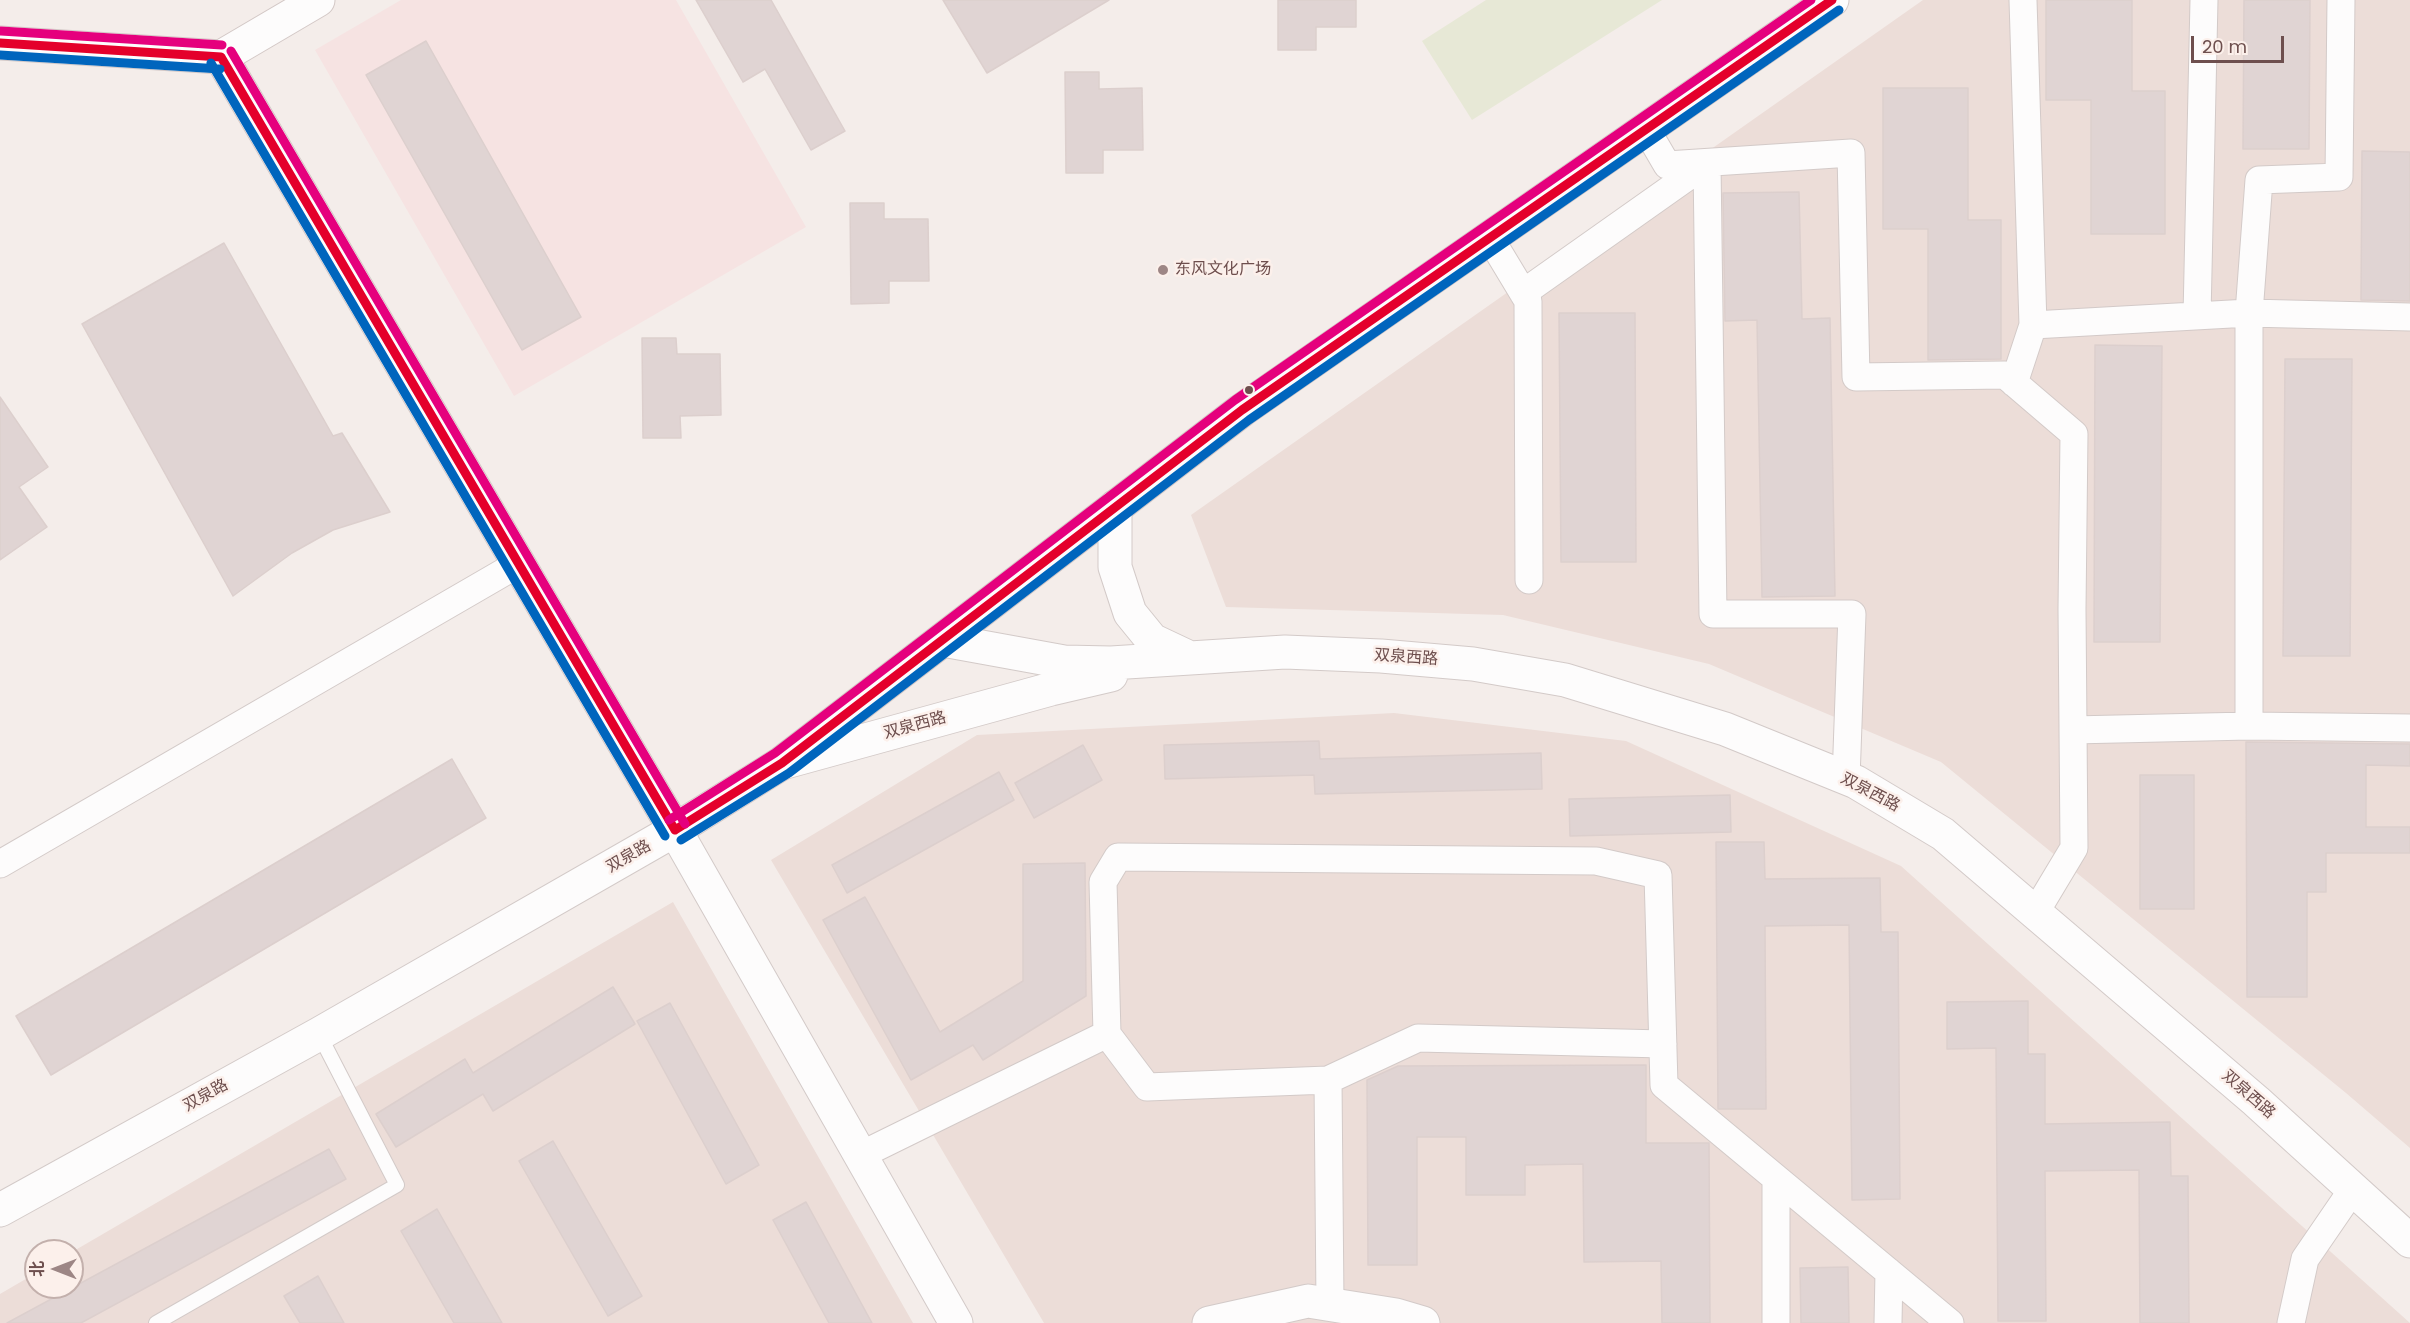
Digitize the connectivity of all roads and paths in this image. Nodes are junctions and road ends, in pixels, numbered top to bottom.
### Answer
1 (318, 0) edge
2 (1832, 0) edge
3 (2023, 0) edge
4 (2204, 0) edge
5 (2341, 0) edge
6 (0, 43) edge
7 (221, 57) junction
8 (1646, 129) junction
9 (1707, 163) junction
10 (1490, 238) junction
11 (1523, 293) junction
12 (2249, 314) junction
13 (2197, 316) junction
14 (2410, 317) edge
15 (2033, 325) junction
16 (2014, 383) junction
17 (1115, 507) junction
18 (518, 564) junction
19 (1529, 580) dead end
20 (943, 640) junction
21 (1189, 658) junction
22 (2249, 726) junction
23 (2410, 728) edge
24 (2073, 730) junction
25 (782, 763) junction
26 (1846, 779) junction
27 (675, 830) junction
28 (0, 864) edge
29 (2035, 912) junction
30 (319, 1034) junction
31 (1107, 1034) junction
32 (1663, 1044) junction
33 (1328, 1080) junction
34 (861, 1155) junction
35 (1776, 1178) junction
36 (2353, 1189) junction
37 (0, 1210) edge
38 (2410, 1241) edge
39 (1889, 1272) junction
40 (1330, 1304) junction
41 (156, 1323) edge
42 (956, 1323) edge
43 (1209, 1323) edge
44 (1423, 1323) edge
45 (1776, 1323) edge
46 (1888, 1323) edge
47 (1950, 1323) edge
48 (2291, 1323) edge

1 - 7 street
2 - 8 street, 双泉路
3 - 15 street
4 - 13 street
5 - 12 street
6 - 7 street
7 - 18 street
8 - 9 street
8 - 10 street, 双泉路
9 - 11 street
9 - 16 street
9 - 26 street
10 - 11 street
10 - 17 street, 双泉路
11 - 19 street
12 - 13 street
12 - 14 street
12 - 22 street
13 - 15 street
15 - 16 street
16 - 24 street
17 - 20 street, 双泉路
17 - 21 street
18 - 27 street
18 - 28 street
20 - 21 street, 双泉西路
20 - 25 street, 双泉路
21 - 25 street, 双泉西路
21 - 26 street, 双泉西路
22 - 23 street
22 - 24 street
24 - 29 street
25 - 27 street, 双泉路
26 - 29 street, 双泉西路
27 - 30 street, 双泉路
27 - 34 street
29 - 36 street, 双泉西路
30 - 37 street, 双泉路
30 - 41 lane
31 - 32 street
31 - 33 street
31 - 34 street
32 - 33 street
32 - 35 street
33 - 40 street
34 - 42 street
35 - 39 street
35 - 45 street
36 - 38 street, 双泉西路
36 - 48 street
39 - 46 street
39 - 47 street
40 - 43 street
40 - 44 street

